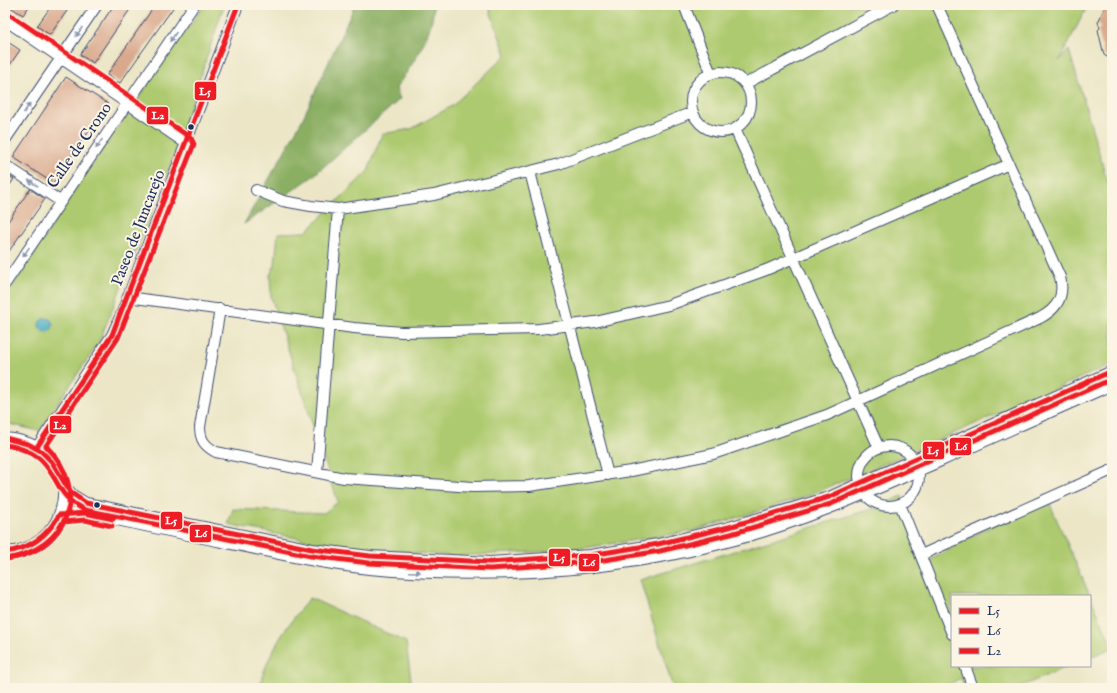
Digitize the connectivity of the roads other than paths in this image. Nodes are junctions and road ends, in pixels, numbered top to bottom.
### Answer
1 (97, 5) edge
2 (238, 5) edge
3 (684, 5) edge
4 (893, 5) edge
5 (937, 5) edge
6 (192, 6) edge
7 (5, 20) edge
8 (61, 58) junction
9 (711, 74) junction
10 (745, 84) junction
11 (127, 104) junction
12 (693, 112) junction
13 (735, 129) junction
14 (5, 140) edge
15 (187, 144) junction
16 (1009, 164) junction
17 (5, 165) edge
18 (530, 172) junction
19 (256, 190) dead end
20 (60, 201) junction
21 (338, 208) junction
22 (793, 258) junction
23 (5, 284) edge
24 (128, 297) junction
25 (220, 309) junction
26 (329, 324) junction
27 (570, 326) junction
28 (1112, 371) edge
29 (1112, 385) edge
30 (857, 402) junction
31 (5, 438) edge
32 (37, 447) junction
33 (879, 448) junction
34 (914, 459) junction
35 (919, 470) junction
36 (1112, 470) edge
37 (317, 472) junction
38 (608, 475) junction
39 (62, 482) junction
40 (860, 483) junction
41 (866, 494) junction
42 (900, 504) junction
43 (59, 515) junction
44 (5, 552) edge
45 (921, 555) junction
46 (951, 631) edge
47 (965, 667) edge
48 (973, 688) edge

1 -> 8 street
2 - 15 street, Paseo de Juncarejo
3 - 9 street
4 - 10 street
5 - 16 street
6 -> 11 street, Calle de Crono
7 - 8 street
8 - 11 street
14 -> 8 street
9 - 10 street
9 - 12 street
10 - 13 street
11 - 15 street
11 -> 20 street, Calle de Crono
12 - 13 street
12 - 18 street
13 - 22 street
15 - 24 street, Paseo de Juncarejo
16 - 22 street
16 - 30 street
20 -> 17 street
18 - 21 street
18 - 27 street
19 - 21 street
20 -> 23 street, Calle de Crono
21 - 26 street
22 - 27 street
22 - 30 street
24 - 25 street
24 - 32 street, Paseo de Juncarejo
25 - 26 street
25 - 37 street
26 - 27 street
26 - 37 street
27 - 38 street
28 - 34 street
29 - 35 street
30 - 33 street
30 - 38 street
31 - 32 street
32 - 39 street
33 - 34 street
33 - 40 street
34 - 35 street
34 - 40 street
35 - 41 street
35 - 42 street
36 - 45 street
37 - 38 street
39 - 40 street
39 - 43 street
40 - 41 street
41 - 42 street
43 -> 41 street
42 - 45 street
43 - 44 street
45 - 46 street
47 - 48 street

